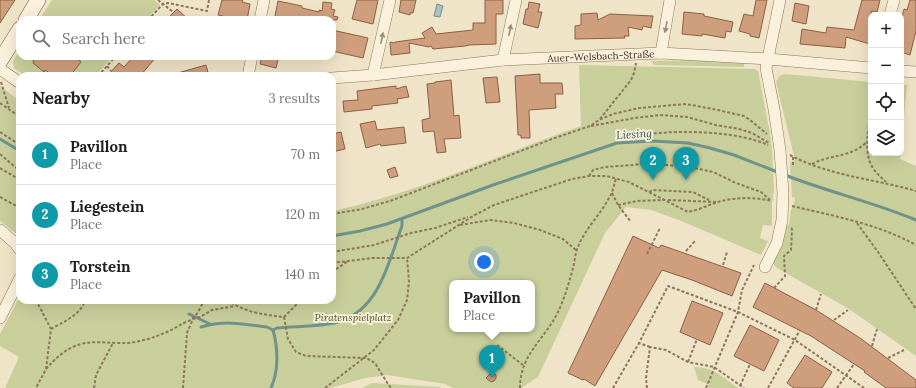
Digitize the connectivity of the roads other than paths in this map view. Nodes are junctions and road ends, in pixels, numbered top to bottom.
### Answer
1 (38, 0) edge
2 (264, 0) edge
3 (390, 0) edge
4 (516, 0) edge
5 (670, 0) edge
6 (780, 0) edge
7 (894, 0) edge
8 (891, 12) edge
9 (28, 16) edge
10 (261, 16) edge
11 (16, 35) edge
12 (661, 53) junction
13 (768, 59) junction
14 (251, 60) edge
15 (503, 60) junction
16 (0, 61) edge
17 (0, 68) edge
18 (868, 68) edge
19 (904, 71) edge
20 (249, 72) edge
21 (916, 72) edge
22 (373, 75) junction
23 (336, 78) edge
24 (16, 80) edge
25 (0, 230) edge
26 (16, 244) edge
27 (760, 265) road end
28 (16, 286) edge
29 (0, 318) edge

1 - 9 street
2 - 10 street
22 -> 3 street
15 -> 4 street
5 -> 12 street
6 - 13 street
7 - 8 street
11 - 16 street
12 - 13 street, Auer-Welsbach-Straße
12 - 15 street, Auer-Welsbach-Straße
13 - 18 street, Auer-Welsbach-Straße
13 - 27 street
14 - 20 street
15 - 22 street, Auer-Welsbach-Straße
17 - 24 street
19 - 21 street
22 - 23 street, Auer-Welsbach-Straße
25 - 26 street
28 - 29 street

